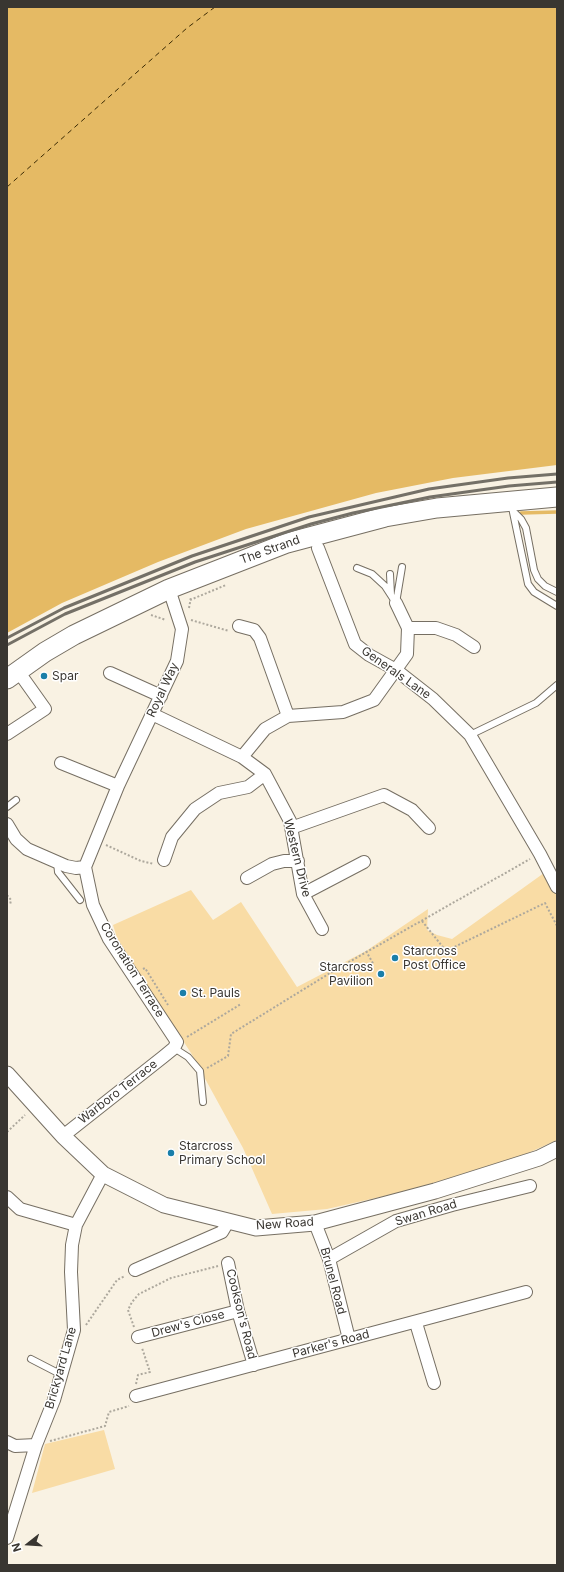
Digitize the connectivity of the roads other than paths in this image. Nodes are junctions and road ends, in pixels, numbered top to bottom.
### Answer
1 (557, 497) edge
2 (512, 506) junction
3 (318, 548) dead end
4 (402, 567) dead end
5 (357, 568) dead end
6 (390, 574) dead end
7 (169, 589) junction
8 (557, 592) edge
9 (393, 599) junction
10 (557, 606) edge
11 (239, 626) road end
12 (408, 628) junction
13 (474, 647) dead end
14 (396, 670) junction
15 (110, 673) dead end
16 (12, 675) edge
17 (557, 685) edge
18 (161, 696) junction
19 (152, 714) junction
20 (288, 716) junction
21 (7, 734) edge
22 (470, 735) junction
23 (242, 757) junction
24 (61, 763) dead end
25 (265, 774) junction
26 (118, 786) junction
27 (16, 800) dead end
28 (7, 807) edge
29 (7, 824) edge
30 (291, 828) junction
31 (429, 828) dead end
32 (164, 860) road end
33 (298, 861) junction
34 (57, 862) junction
35 (364, 862) dead end
36 (85, 867) junction
37 (247, 878) dead end
38 (557, 887) edge
39 (303, 894) junction
40 (80, 900) dead end
41 (322, 928) dead end
42 (175, 1045) junction
43 (7, 1074) edge
44 (203, 1102) dead end
45 (63, 1136) junction
46 (557, 1149) edge
47 (103, 1174) junction
48 (530, 1186) dead end
49 (7, 1197) edge
50 (228, 1222) junction
51 (315, 1223) junction
52 (76, 1225) junction
53 (329, 1259) junction
54 (228, 1263) road end
55 (135, 1270) road end
56 (526, 1292) dead end
57 (238, 1310) junction
58 (416, 1323) junction
59 (138, 1337) road end
60 (349, 1339) junction
61 (31, 1359) dead end
62 (254, 1365) junction
63 (62, 1375) junction
64 (434, 1383) dead end
65 (132, 1397) road end
66 (7, 1442) edge
67 (36, 1445) junction
68 (7, 1538) edge

1 - 2 main road, The Strand
2 - 7 main road, The Strand
2 - 8 lane
2 - 10 lane
3 - 14 street, Generals Lane
4 - 9 lane
5 - 9 lane
6 - 9 lane
7 - 16 main road, The Strand
7 - 18 street, Royal Way
9 - 12 street
11 - 20 street
12 - 13 street
12 - 14 street
14 - 20 street
14 - 22 street, Generals Lane
15 - 18 street
16 - 21 street
17 - 22 lane
18 - 19 street, Royal Way
19 - 23 street, Western Drive
19 - 26 street, Royal Way
20 - 23 street
22 - 38 street, Generals Lane
23 - 25 street, Western Drive
24 - 26 street
25 - 30 street, Western Drive
25 - 32 street
26 - 36 street, Royal Way
27 - 28 lane
29 - 34 street
30 - 31 street
30 - 33 street, Western Drive
33 - 37 street
33 - 39 street, Western Drive
34 - 36 street
34 - 40 lane
35 - 39 street
36 - 42 street, Coronation Terrace
39 - 41 street, Western Drive
42 - 44 lane
42 - 45 street, Warboro Terrace
43 - 45 street, New Road
45 - 47 street, New Road
46 - 51 street, New Road
47 - 50 street, New Road
47 - 52 street, Brickyard Lane
48 - 53 street, Swan Road
49 - 52 street
50 - 51 street, New Road
50 - 55 street
51 - 53 street, Brunel Road
52 - 63 street, Brickyard Lane
53 - 60 street, Brunel Road
54 - 57 street, Cookson's Road
56 - 58 street, Parker's Road
57 - 59 street, Drew's Close
57 - 62 street, Cookson's Road
58 - 60 street, Parker's Road
58 - 64 street
60 - 62 street, Parker's Road
61 - 63 lane
62 - 65 street, Parker's Road
63 - 67 street, Brickyard Lane
66 - 67 street
67 - 68 street, Brickyard Lane

